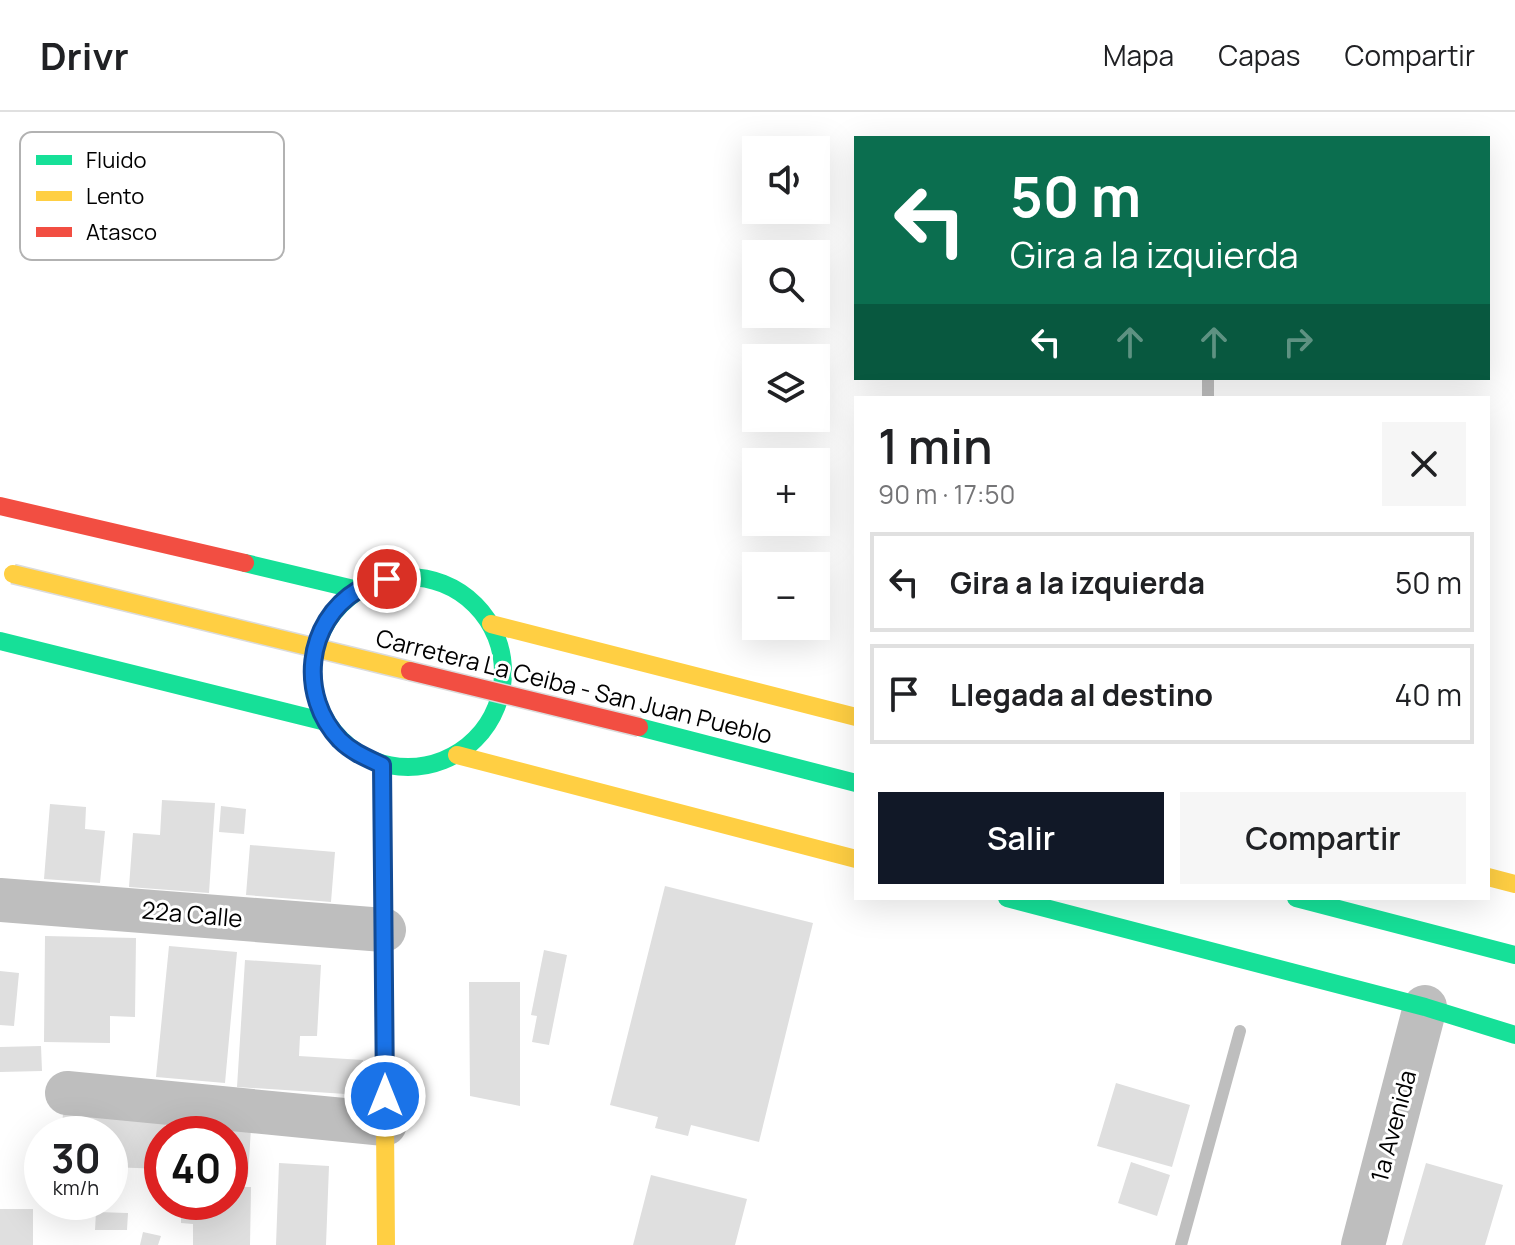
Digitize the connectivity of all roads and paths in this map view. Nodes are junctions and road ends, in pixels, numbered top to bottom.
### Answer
1 (0, 506) edge
2 (6, 572) edge
3 (358, 590) junction
4 (491, 624) junction
5 (0, 641) edge
6 (854, 716) edge
7 (326, 722) junction
8 (457, 755) junction
9 (382, 765) junction
10 (854, 782) edge
11 (854, 858) edge
12 (1490, 878) edge
13 (1515, 884) edge
14 (0, 900) edge
15 (1015, 900) edge
16 (1304, 900) edge
17 (384, 930) junction
18 (1515, 955) edge
19 (1425, 1007) junction
20 (1515, 1035) edge
21 (67, 1093) dead end
22 (385, 1124) junction
23 (386, 1245) edge
24 (1363, 1245) edge

1 - 3 street
2 - 10 street, Carretera La Ceiba - San Juan Pueblo, bridge
3 - 4 street
3 - 7 street
4 - 6 street, Carretera La Ceiba - San Juan Pueblo
4 - 8 street
5 - 7 street
7 - 9 street
8 - 9 street
8 - 11 street
9 - 17 street
12 - 13 street
14 - 17 street, 22a Calle
15 - 19 street
16 - 18 street
17 - 22 street
19 - 20 street
19 - 24 street, 1a Avenida
21 - 22 street
22 - 23 street

